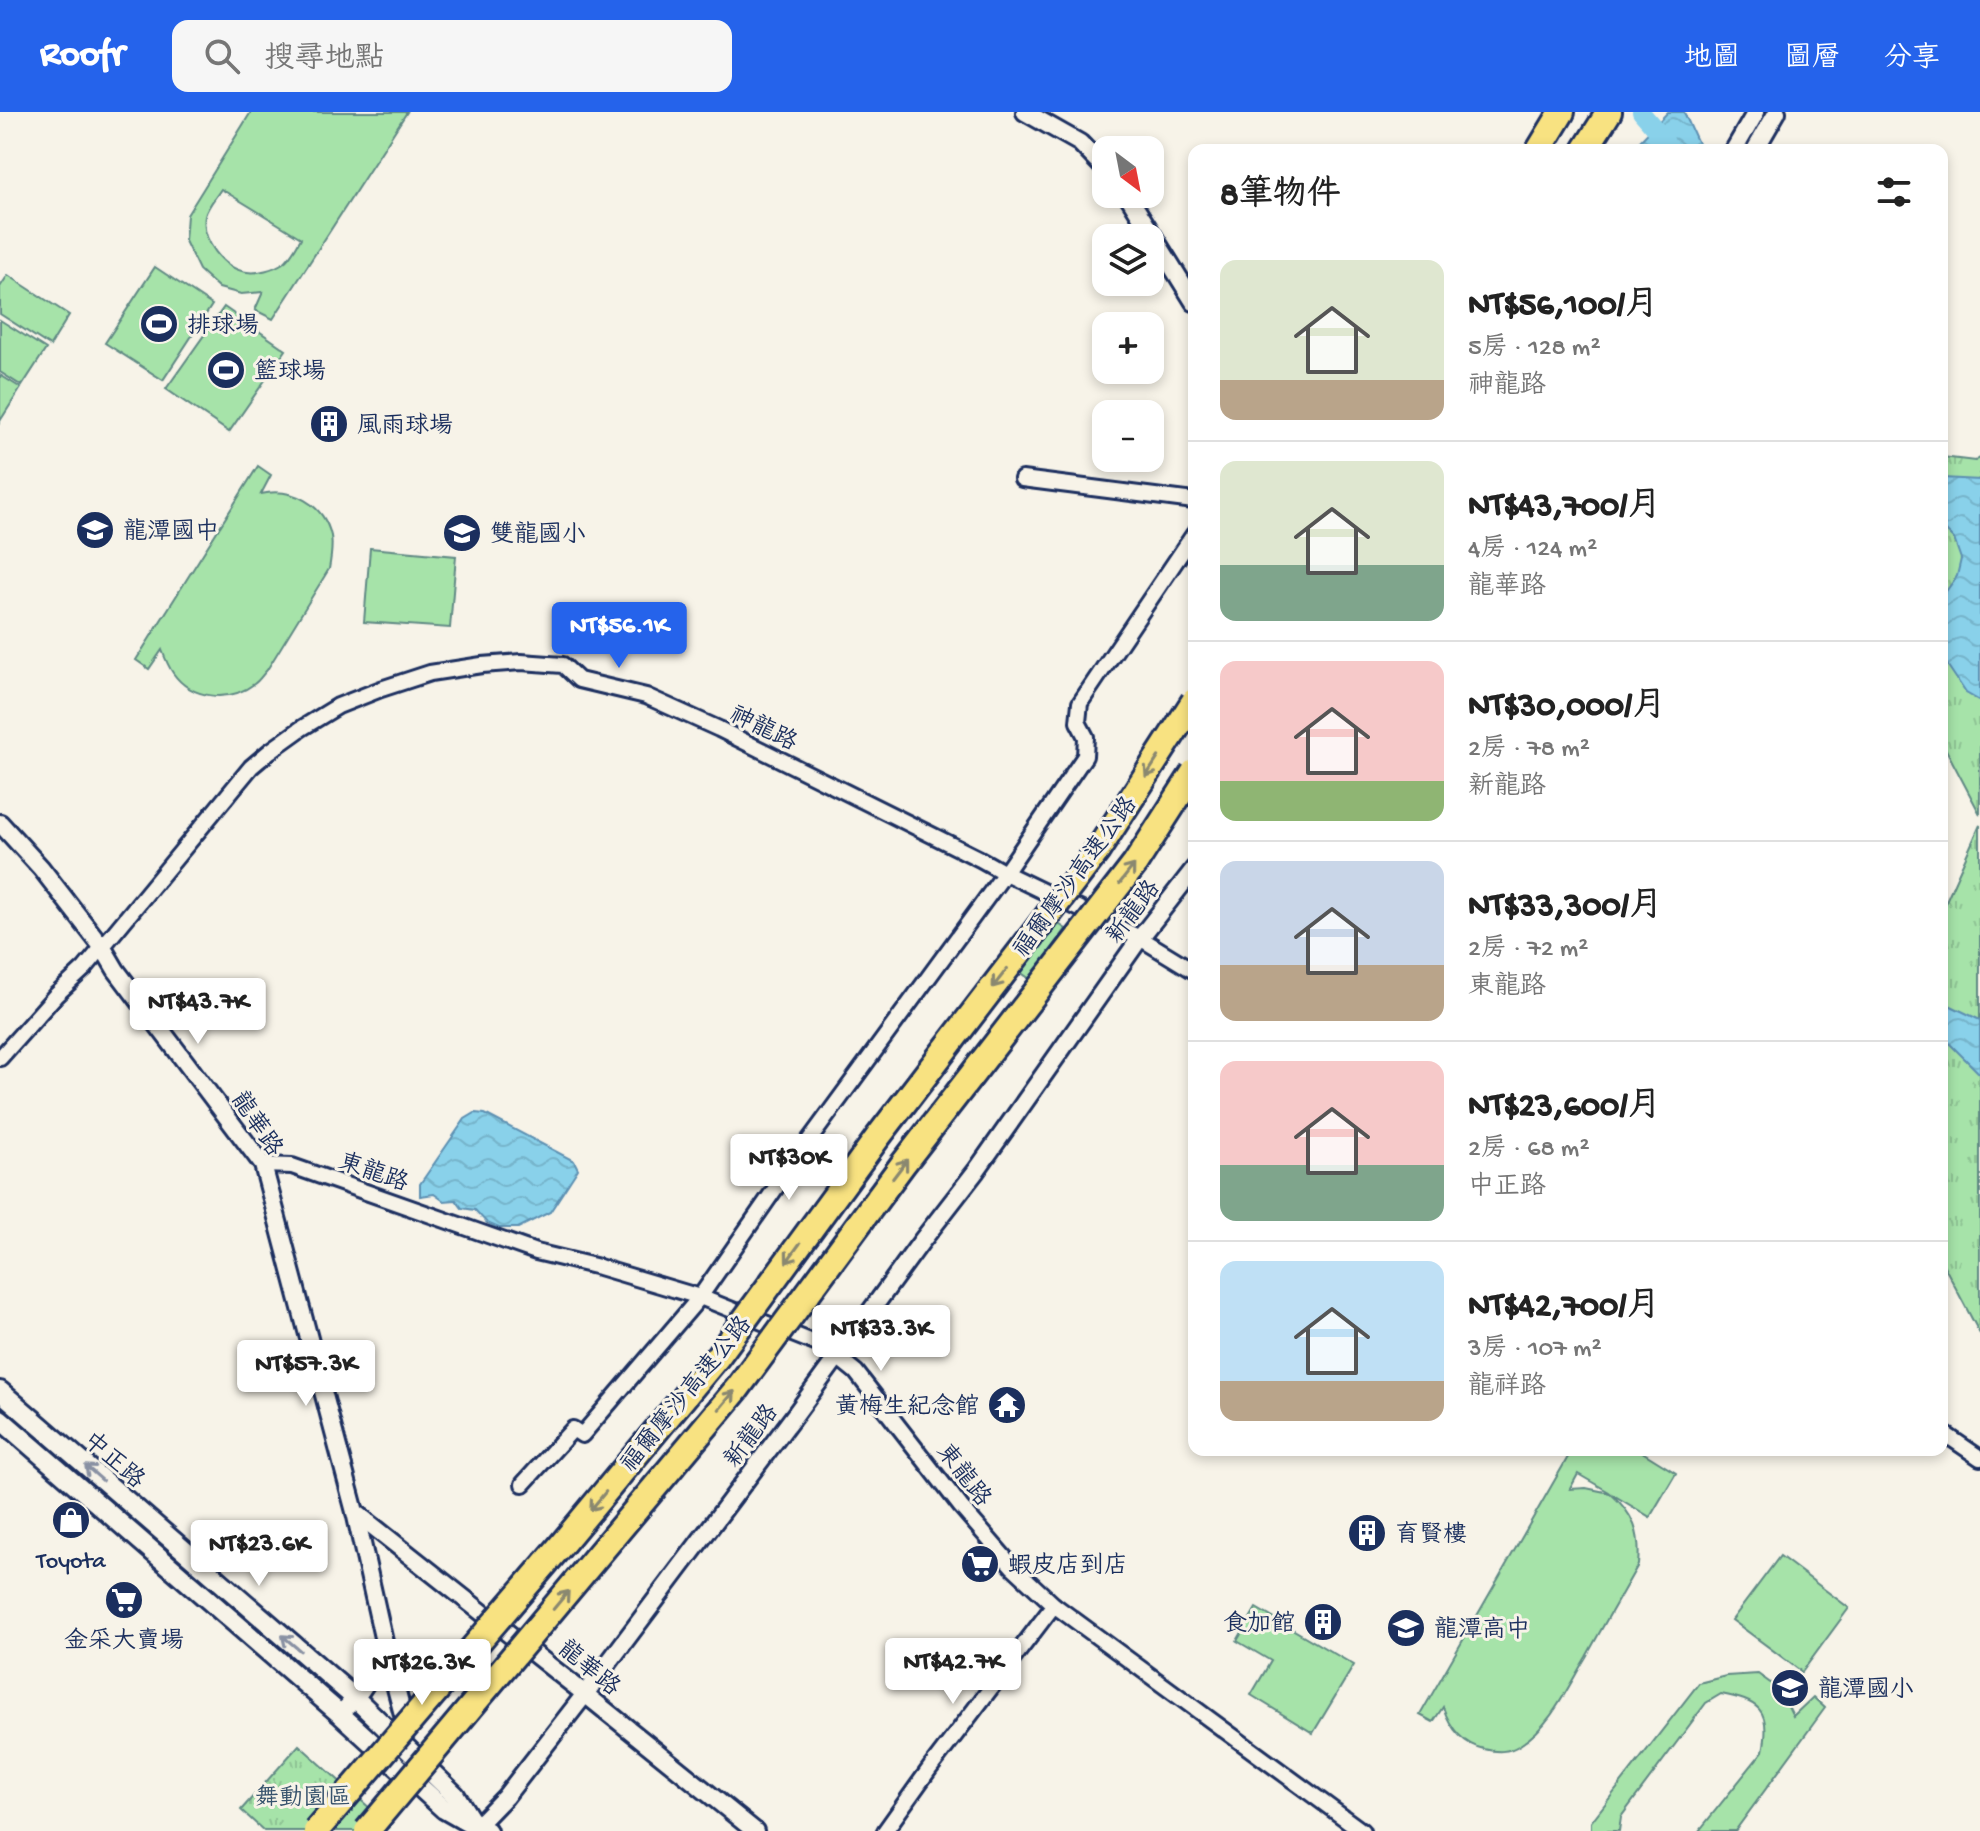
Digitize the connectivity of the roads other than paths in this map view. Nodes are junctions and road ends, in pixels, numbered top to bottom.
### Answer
1 (1025, 112) edge
2 (1562, 112) edge
3 (1609, 112) edge
4 (1756, 112) edge
5 (1777, 112) edge
6 (1543, 144) edge
7 (1589, 144) edge
8 (1737, 144) edge
9 (1758, 144) edge
10 (1092, 155) edge
11 (1136, 208) edge
12 (1188, 292) edge
13 (1022, 479) dead end
14 (1188, 500) edge
15 (1188, 543) edge
16 (1188, 710) edge
17 (1188, 781) edge
18 (0, 823) edge
19 (1005, 873) junction
20 (1188, 877) edge
21 (1140, 938) junction
22 (103, 948) junction
23 (1188, 967) edge
24 (0, 1058) edge
25 (263, 1165) junction
26 (700, 1297) junction
27 (837, 1358) junction
28 (0, 1391) edge
29 (0, 1419) edge
30 (1948, 1436) edge
31 (1980, 1458) edge
32 (523, 1484) dead end
33 (355, 1512) junction
34 (1054, 1605) junction
35 (384, 1642) junction
36 (585, 1694) junction
37 (356, 1699) junction
38 (340, 1714) junction
39 (402, 1742) junction
40 (388, 1759) junction
41 (478, 1830) edge
42 (316, 1831) edge
43 (367, 1831) edge
44 (755, 1831) edge
45 (885, 1831) edge
46 (1362, 1831) edge

1 - 10 street
2 - 6 highway
3 - 7 highway
4 - 8 street
5 - 9 street
11 - 12 street
13 - 14 street
15 - 19 street
16 -> 42 highway, 福爾摩沙高速公路, bridge
43 -> 17 highway, 福爾摩沙高速公路, bridge
18 - 22 street, 龍華路
19 - 21 street, 神龍路
19 - 22 street, 神龍路
19 - 26 street
20 - 21 street, 新龍路
21 - 23 street, 神龍路
21 - 27 street, 新龍路
22 - 24 street, 神龍路
22 - 25 street, 龍華路
25 - 26 street, 東龍路
25 - 33 street, 龍華路
26 - 27 street, 東龍路
26 - 32 street
27 - 34 street, 東龍路
27 - 36 street, 新龍路
37 -> 28 main road, 中正路
29 - 38 main road, 中正路
30 - 31 street
33 - 35 street, 龍華路
33 - 36 street, 龍華路
34 - 45 street
34 - 46 street, 東龍路
35 - 37 street
35 - 39 street, 龍華路
36 - 41 street, 新龍路
36 - 44 street, 龍華路
37 - 38 street
37 - 39 main road, 中正路
38 - 40 main road, 中正路
39 - 40 street
39 - 41 main road, 中正路
40 - 41 main road, 中正路

